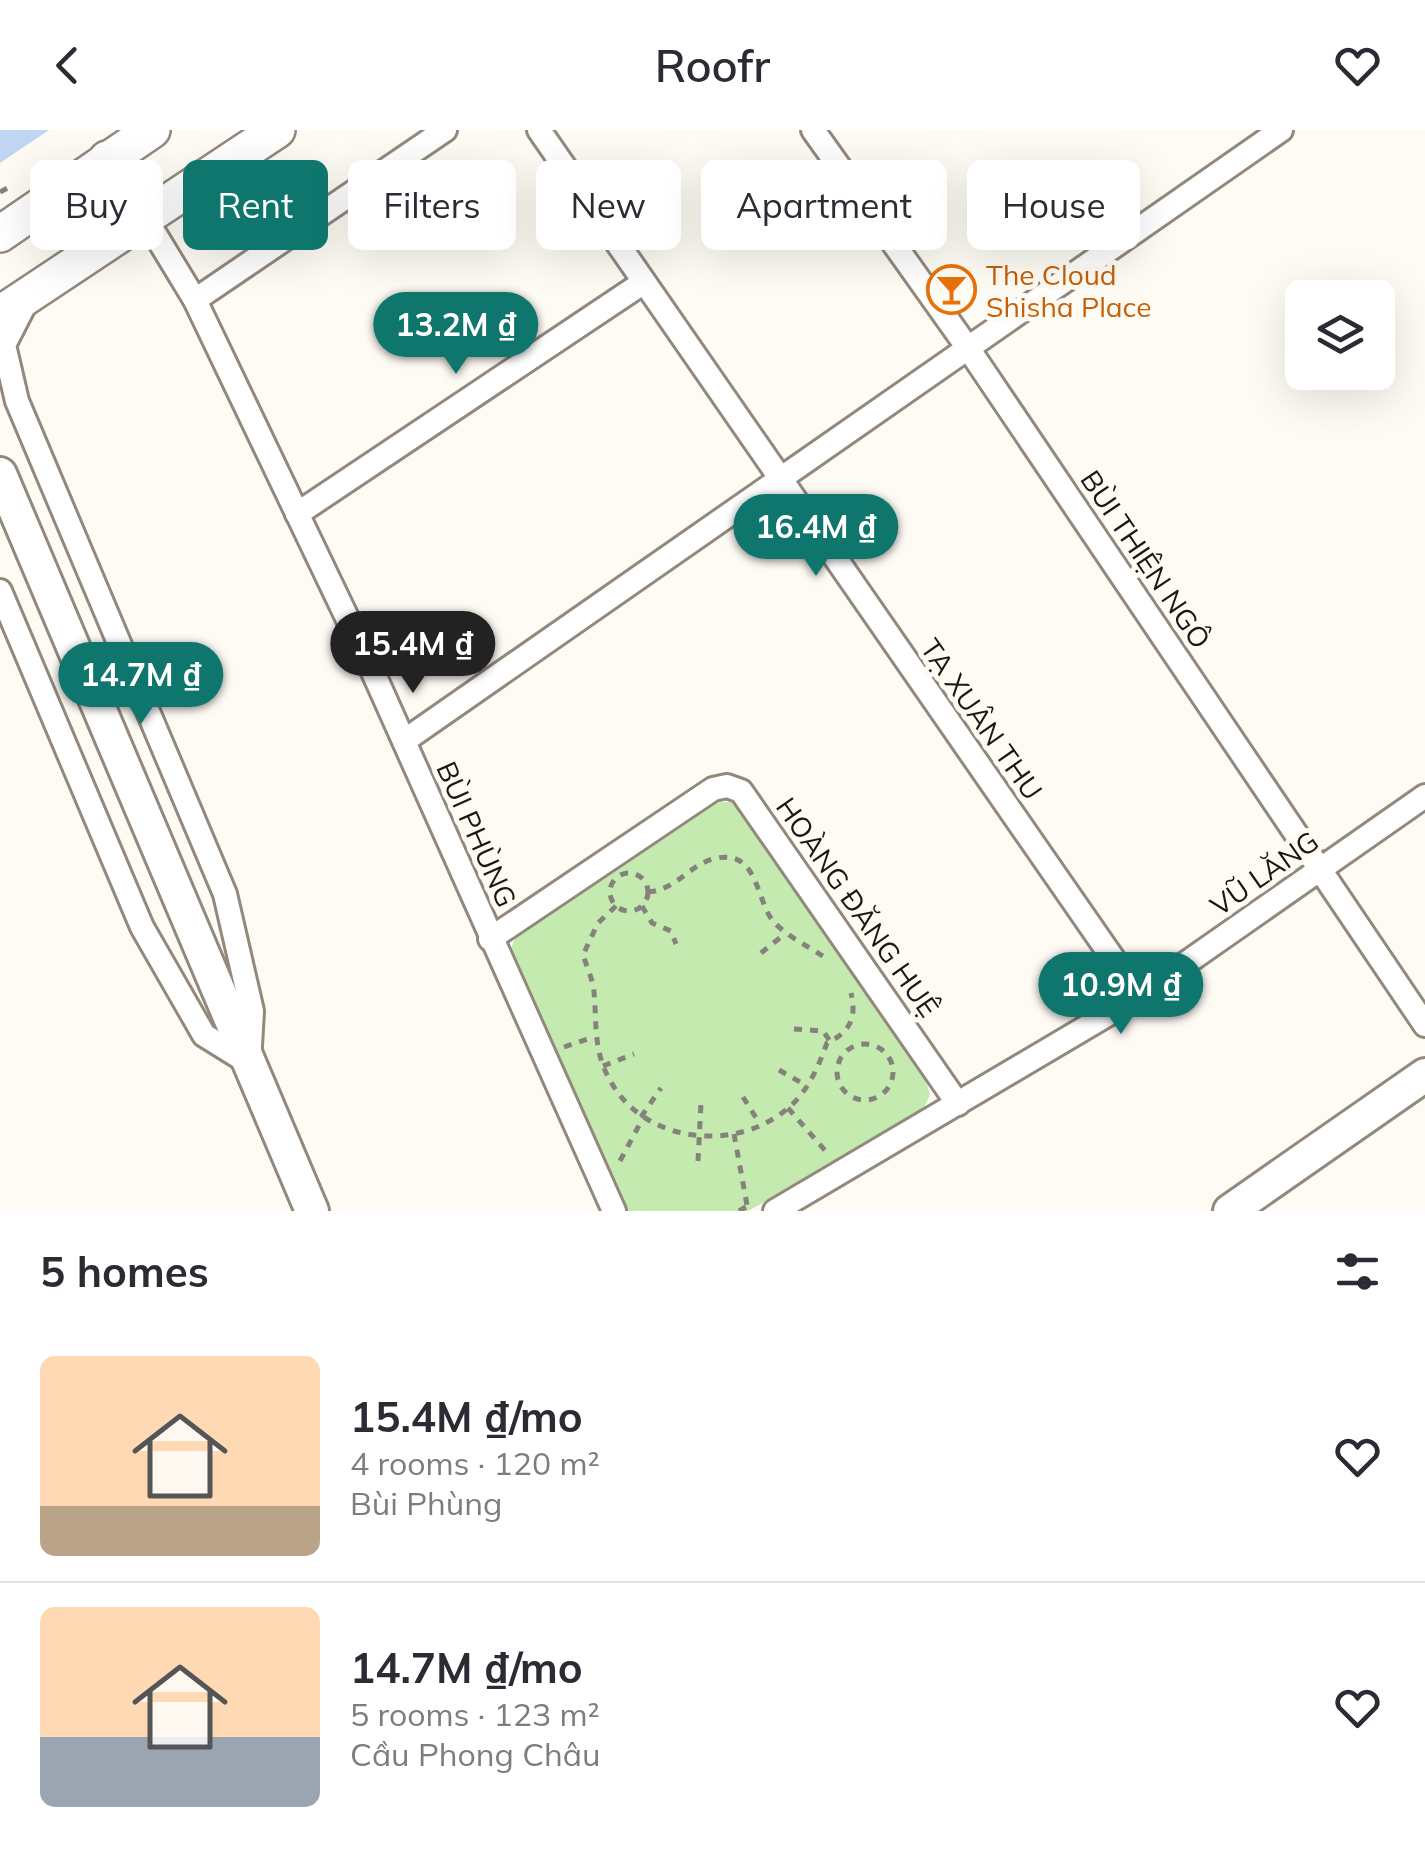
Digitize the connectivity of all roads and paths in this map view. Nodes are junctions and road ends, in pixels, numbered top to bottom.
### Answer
1 (152, 130) edge
2 (277, 130) edge
3 (445, 130) edge
4 (539, 130) edge
5 (813, 130) edge
6 (1281, 130) edge
7 (108, 159) joint
8 (163, 204) edge
9 (0, 234) edge
10 (163, 248) edge
11 (94, 250) edge
12 (644, 282) junction
13 (35, 290) junction
14 (194, 300) junction
15 (0, 314) edge
16 (970, 351) junction
17 (0, 474) edge
18 (780, 481) junction
19 (297, 514) junction
20 (0, 590) edge
21 (404, 741) junction
22 (1425, 796) edge
23 (626, 864) dead end
24 (1320, 871) junction
25 (602, 880) dead end
26 (648, 892) junction
27 (616, 906) junction
28 (642, 906) junction
29 (786, 932) junction
30 (490, 940) junction
31 (676, 944) dead end
32 (761, 953) dead end
33 (831, 962) dead end
34 (849, 986) dead end
35 (1138, 996) junction
36 (1425, 1026) edge
37 (794, 1029) dead end
38 (594, 1036) junction
39 (830, 1042) junction
40 (558, 1050) dead end
41 (634, 1054) dead end
42 (823, 1057) junction
43 (838, 1062) junction
44 (249, 1063) junction
45 (603, 1066) junction
46 (778, 1070) dead end
47 (1425, 1075) edge
48 (807, 1086) junction
49 (661, 1088) dead end
50 (743, 1097) dead end
51 (701, 1104) dead end
52 (958, 1104) junction
53 (788, 1108) junction
54 (642, 1118) junction
55 (760, 1124) junction
56 (734, 1134) junction
57 (700, 1138) junction
58 (698, 1162) dead end
59 (815, 1168) dead end
60 (611, 1177) dead end
61 (770, 1204) edge
62 (747, 1206) junction
63 (312, 1211) edge
64 (614, 1211) edge
65 (739, 1211) edge
66 (1230, 1211) edge

1 - 7 main road
2 - 8 main road
3 - 14 street
4 - 12 street, TẠ XUÂN THU
5 - 16 street, BÙI THIỆN NGÔ
6 - 16 street
7 - 9 main road
10 - 14 street, BÙI PHÙNG
11 - 13 main road
12 - 18 street, TẠ XUÂN THU
12 - 19 street
13 - 15 main road
13 - 44 street
14 - 19 street, BÙI PHÙNG
16 - 18 street
16 - 24 street, BÙI THIỆN NGÔ
17 - 44 main road
18 - 21 street
18 - 35 street, TẠ XUÂN THU
19 - 21 street, BÙI PHÙNG
20 - 44 street
21 - 30 street, BÙI PHÙNG
22 - 24 street, VŨ LĂNG
23 - 25 path
24 - 35 street, VŨ LĂNG
24 - 36 street, BÙI THIỆN NGÔ
26 - 27 path
26 - 28 path
26 - 29 path
27 - 28 path
27 - 38 path
28 - 31 path
29 - 32 path
29 - 33 path
30 - 52 street, HOÀNG ĐĂNG HUỆ
30 - 64 street, BÙI PHÙNG
34 - 39 path
35 - 52 street, VŨ LĂNG
37 - 39 path
38 - 40 path
38 - 45 path
39 - 42 path
41 - 45 path
42 - 43 path
42 - 48 path
43 - 43 path
44 - 63 main road
45 - 54 path
46 - 48 path
47 - 66 main road
48 - 53 path
49 - 54 path
50 - 55 path
51 - 57 path
52 - 61 street, VŨ LĂNG
53 - 55 path
53 - 59 path
54 - 57 path
54 - 60 path
55 - 56 path
56 - 57 path
56 - 62 path
57 - 58 path
61 - 62 path
62 - 65 path

